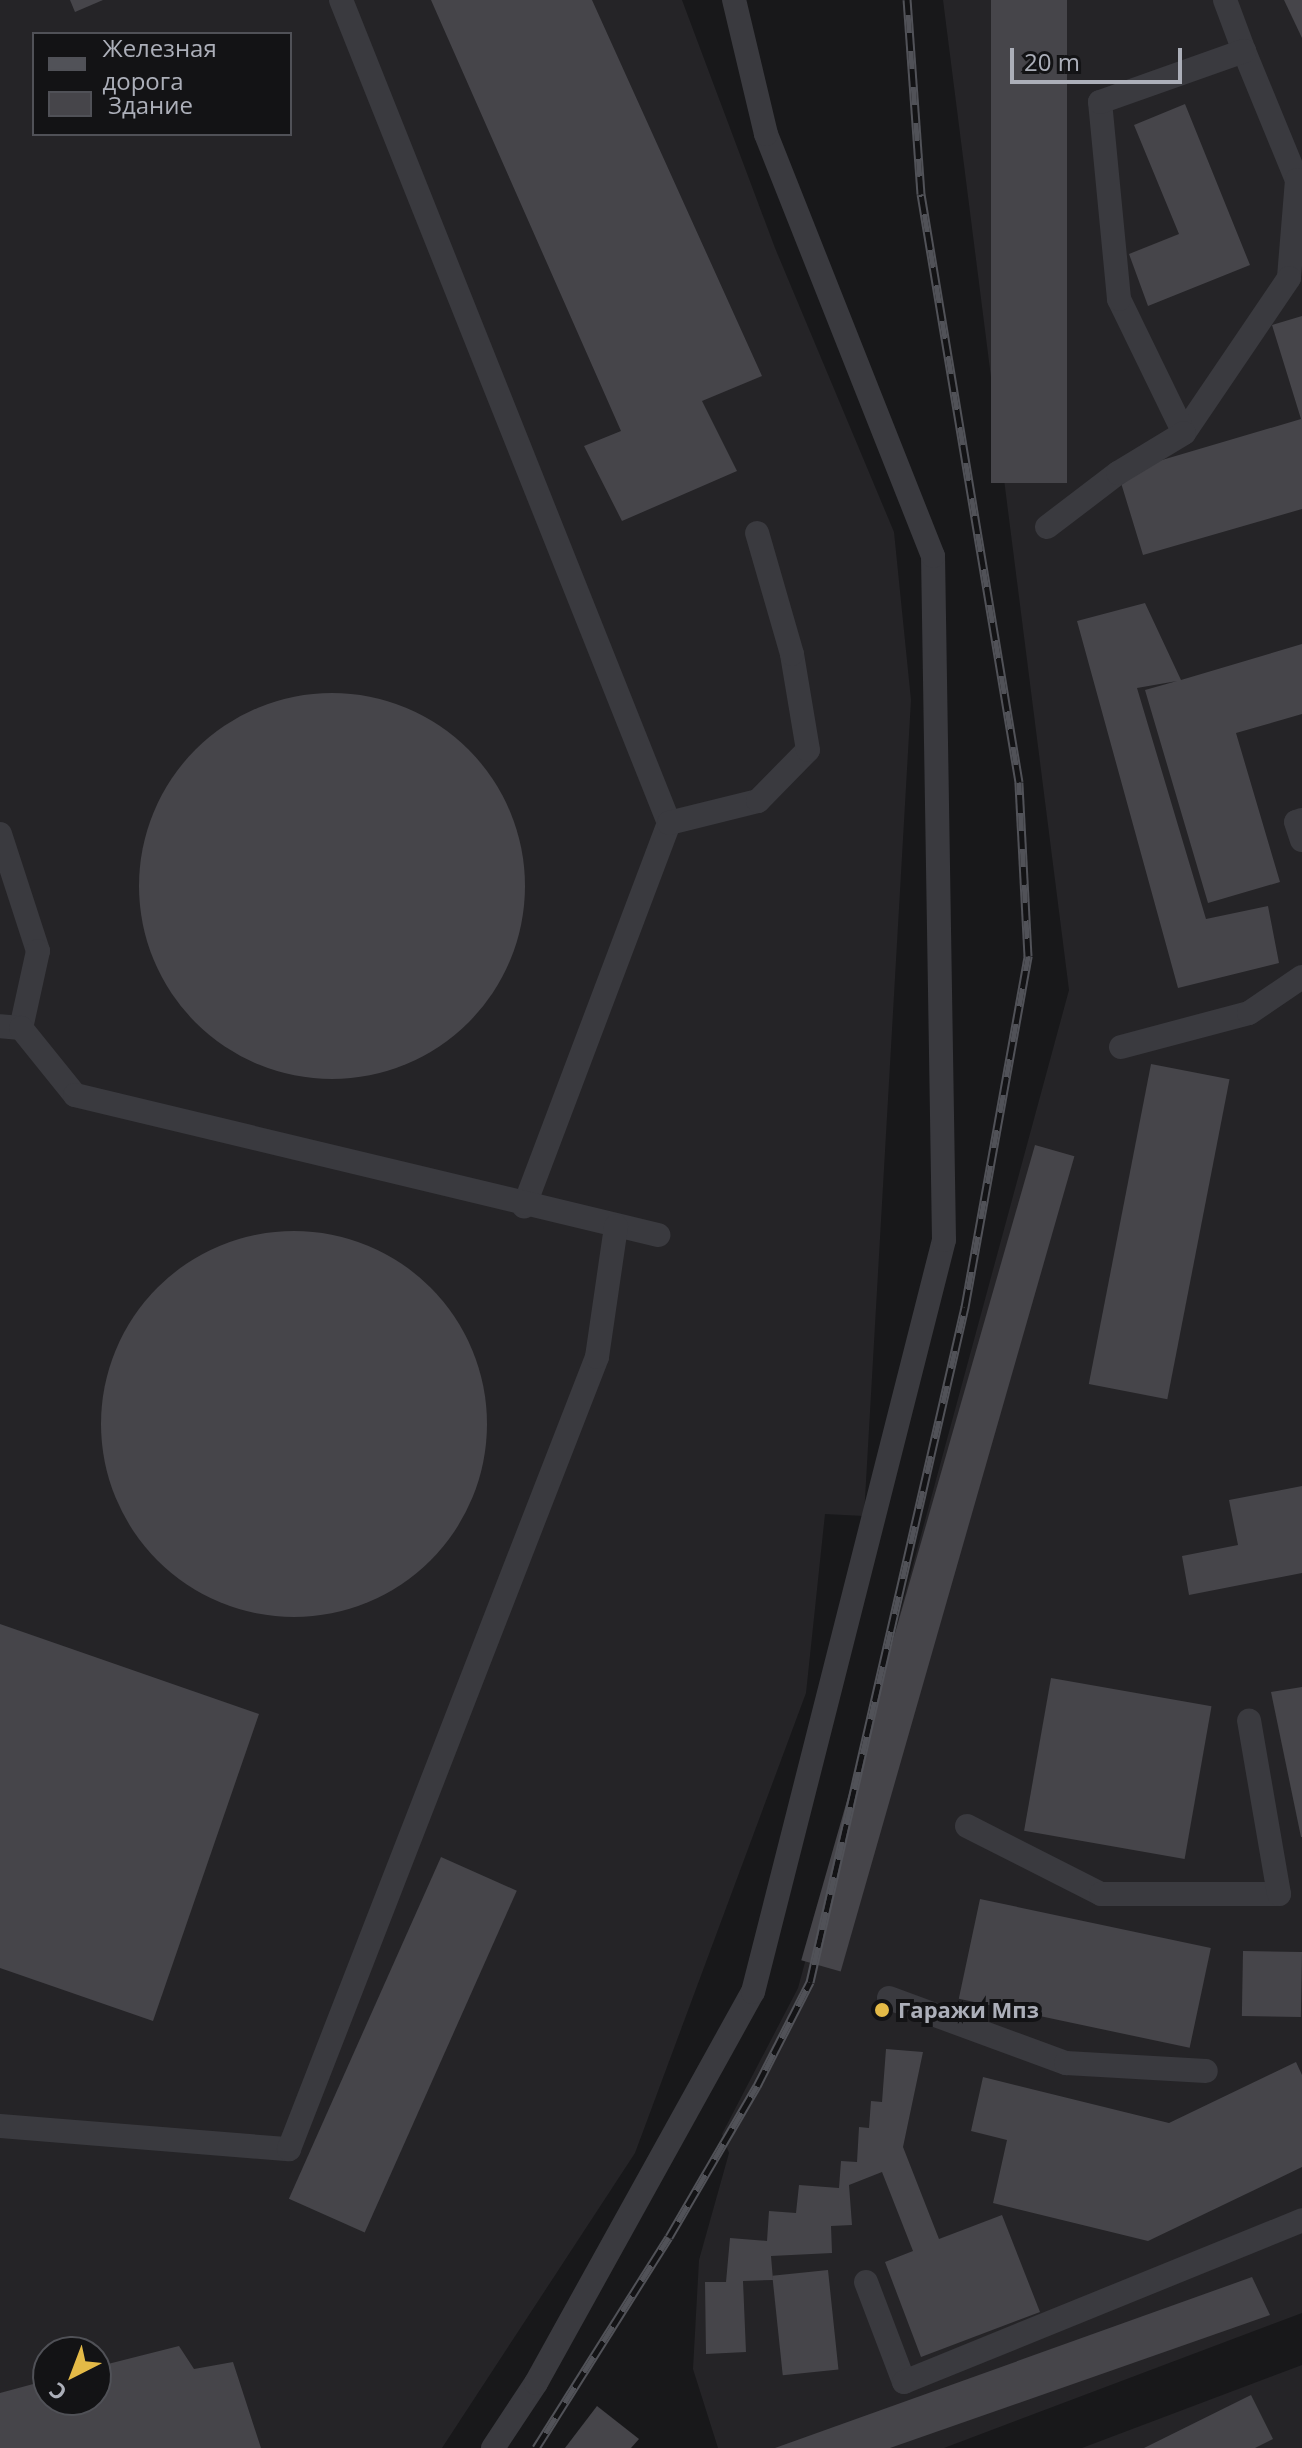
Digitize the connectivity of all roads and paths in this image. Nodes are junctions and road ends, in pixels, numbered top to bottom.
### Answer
1 (341, 0) edge
2 (734, 0) edge
3 (1225, 0) edge
4 (1244, 51) junction
5 (1184, 433) junction
6 (1047, 527) dead end
7 (757, 533) dead end
8 (1302, 820) edge
9 (669, 823) junction
10 (0, 834) edge
11 (1302, 840) edge
12 (1302, 977) edge
13 (10, 1027) edge
14 (1121, 1047) dead end
15 (524, 1206) junction
16 (616, 1226) junction
17 (658, 1235) dead end
18 (1249, 1721) dead end
19 (967, 1826) dead end
20 (889, 1998) dead end
21 (1206, 2071) dead end
22 (1, 2133) edge
23 (1302, 2220) edge
24 (866, 2282) dead end
25 (493, 2448) edge

1 - 9 lane
2 - 25 lane
3 - 4 lane
4 - 5 lane
4 - 5 lane
5 - 6 lane
7 - 9 lane
8 - 11 lane
9 - 15 lane
10 - 13 lane
12 - 14 lane
13 - 15 lane
15 - 16 lane
16 - 17 lane
16 - 22 lane
18 - 19 lane
20 - 21 lane
23 - 24 lane

